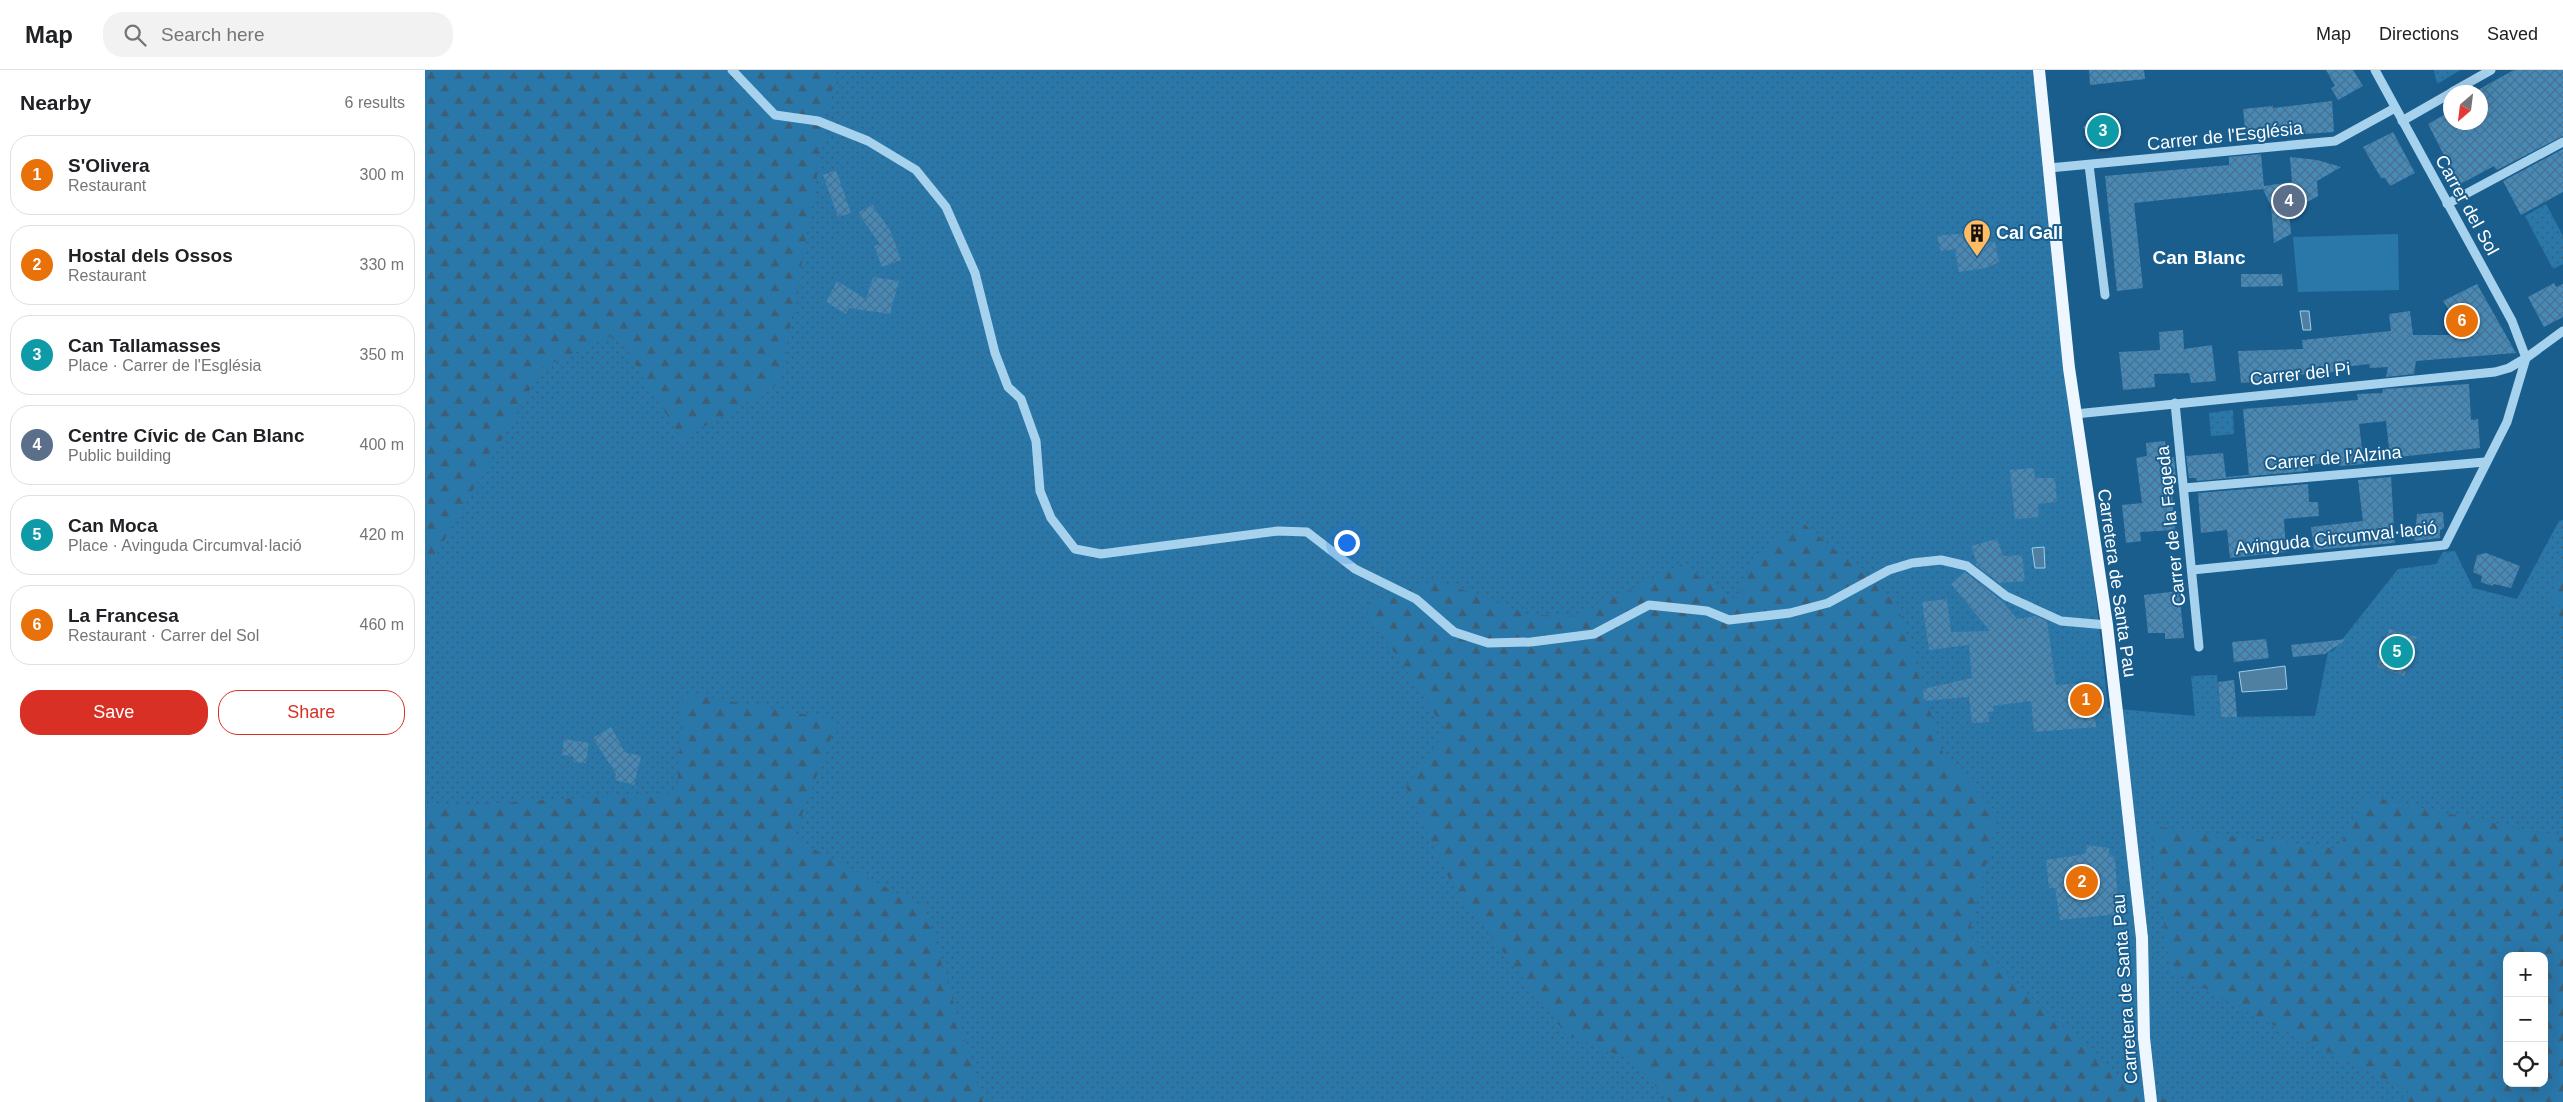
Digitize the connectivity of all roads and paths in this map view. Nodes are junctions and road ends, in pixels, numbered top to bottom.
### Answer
1 (732, 70) edge
2 (2039, 70) edge
3 (2375, 70) edge
4 (2491, 70) edge
5 (2465, 85) edge
6 (2443, 97) edge
7 (2395, 108) junction
8 (2401, 121) junction
9 (2563, 142) edge
10 (2089, 165) junction
11 (2049, 168) junction
12 (2447, 204) junction
13 (2105, 295) dead end
14 (2563, 330) edge
15 (2525, 358) junction
16 (2175, 403) junction
17 (2075, 414) junction
18 (2485, 462) junction
19 (2184, 488) junction
20 (2192, 570) junction
21 (2107, 625) junction
22 (2199, 647) dead end
23 (2151, 1102) edge

1 - 21 street
2 - 11 main road, Carretera de Santa Pau
3 - 7 street, Carrer del Sol
4 - 5 street
6 - 8 street
7 - 8 street, Carrer del Sol
7 - 10 street, Carrer de l'Església
8 - 12 street, Carrer del Sol
9 - 12 street
10 - 11 street, Carrer de l'Església
10 - 13 street
11 - 17 main road, Carretera de Santa Pau
12 - 15 street, Carrer del Sol
14 - 15 street
15 - 16 street, Carrer del Pi
15 - 18 street, Avinguda Circumval·lació
16 - 17 street, Carrer del Pi
16 - 19 street, Carrer de la Fageda
17 - 21 main road, Carretera de Santa Pau
18 - 19 street, Carrer de l'Alzina
18 - 20 street, Avinguda Circumval·lació
19 - 20 street, Carrer de la Fageda
20 - 22 street, Carrer de la Fageda
21 - 23 main road, Carretera de Santa Pau

